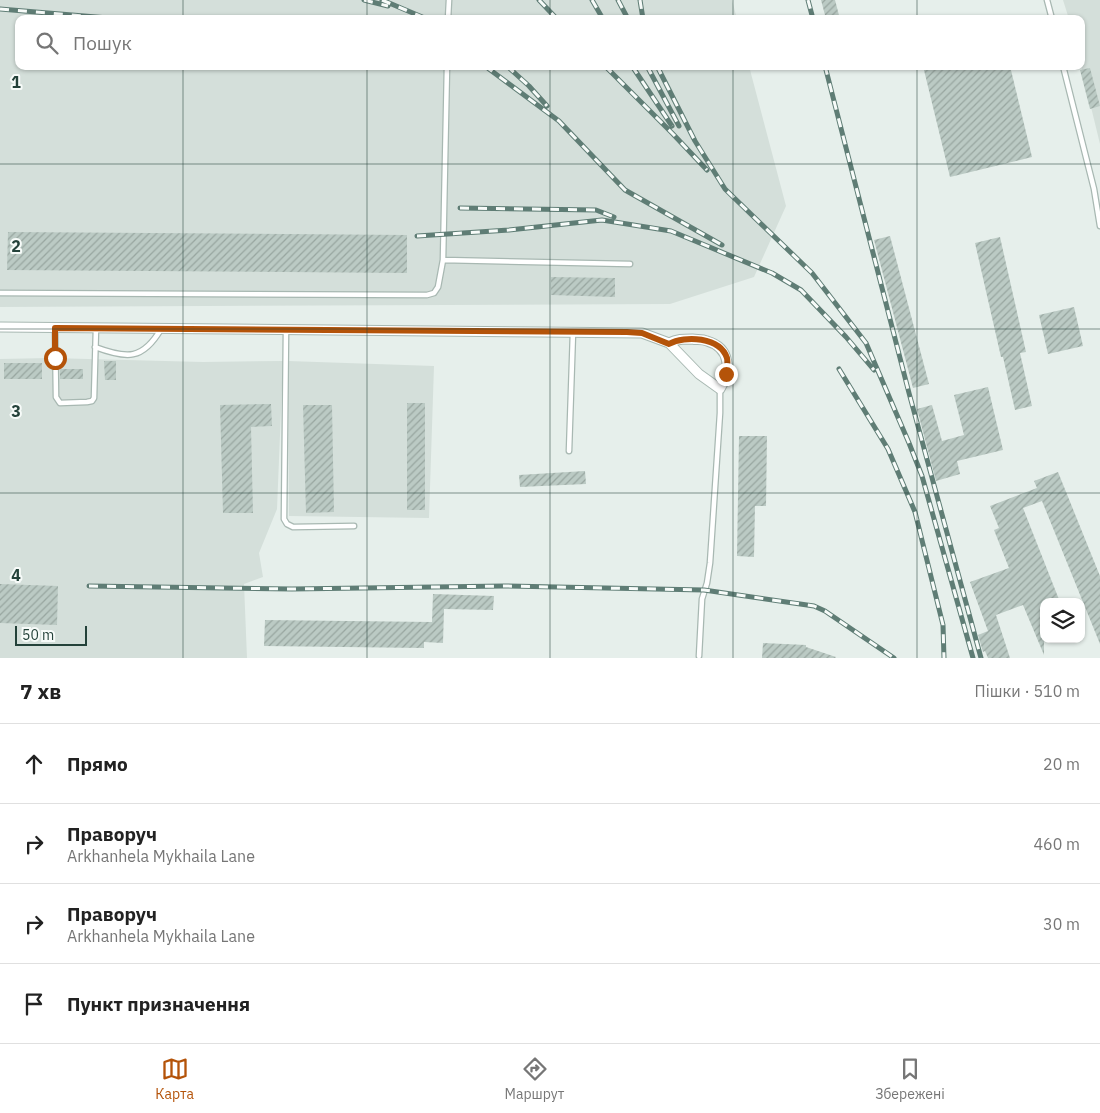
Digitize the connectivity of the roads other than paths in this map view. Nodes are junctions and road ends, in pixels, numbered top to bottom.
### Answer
1 (449, 0) edge
2 (1047, 0) edge
3 (448, 15) edge
4 (1051, 15) edge
5 (447, 70) edge
6 (1064, 70) edge
7 (1100, 226) edge
8 (443, 260) junction
9 (630, 264) dead end
10 (0, 293) edge
11 (0, 327) edge
12 (55, 328) junction
13 (96, 328) junction
14 (161, 329) junction
15 (286, 330) junction
16 (573, 332) junction
17 (669, 344) junction
18 (95, 347) junction
19 (720, 389) junction
20 (569, 451) dead end
21 (354, 526) dead end
22 (699, 656) dead end

1 - 3 lane
2 - 4 lane
5 - 8 lane
6 - 7 lane
8 - 9 lane
8 - 10 lane
11 - 12 street
12 - 13 street
12 - 18 lane
13 - 14 street
13 - 18 lane
14 - 15 street
14 - 18 lane
15 - 16 street
15 - 21 lane
16 - 17 street
16 - 20 lane
17 - 19 street
17 - 19 street
19 - 22 lane

